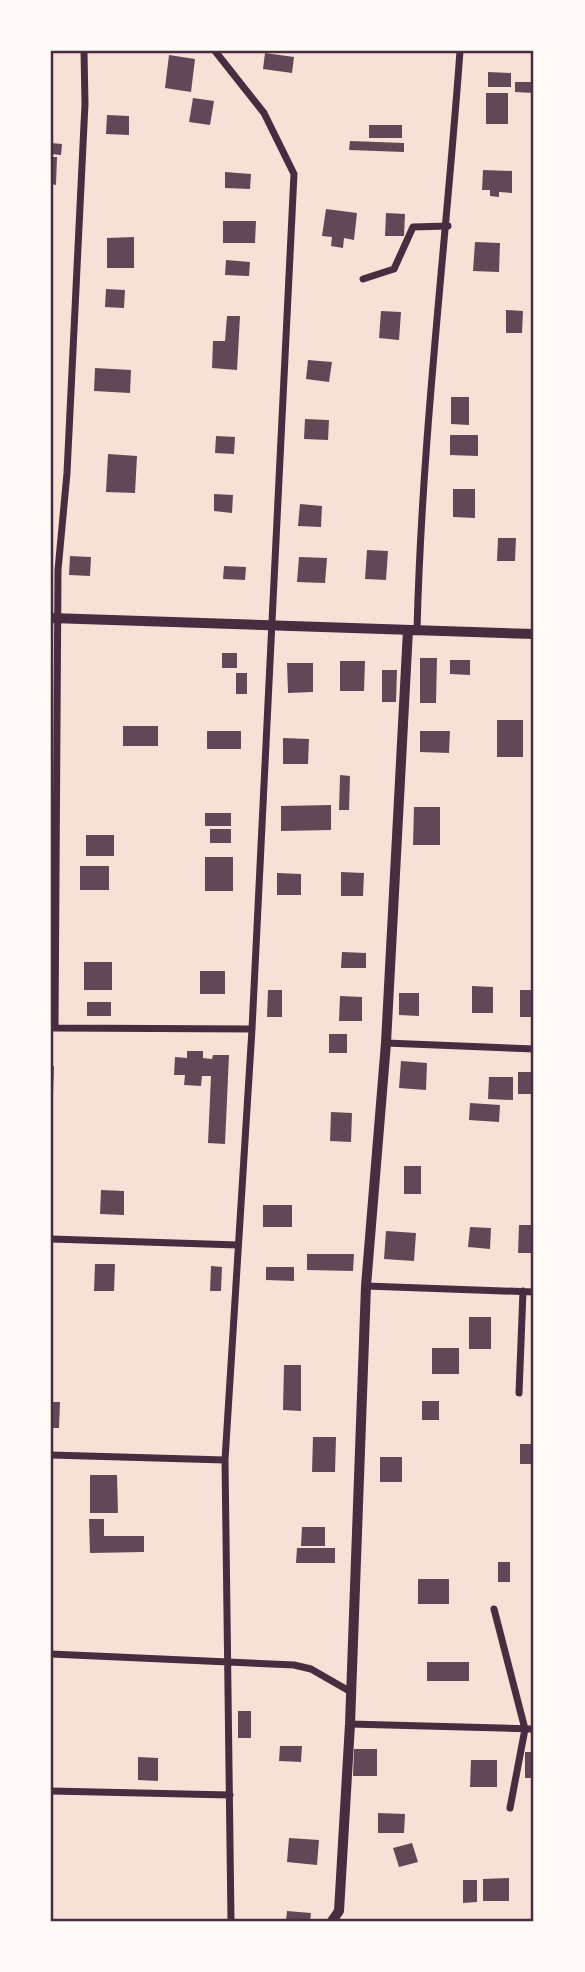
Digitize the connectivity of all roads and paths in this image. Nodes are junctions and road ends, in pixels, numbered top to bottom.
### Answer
1 (84, 51) edge
2 (215, 51) edge
3 (460, 51) edge
4 (447, 226) junction
5 (363, 279) dead end
6 (54, 618) edge
7 (274, 625) junction
8 (413, 630) junction
9 (534, 634) edge
10 (53, 1028) edge
11 (252, 1029) junction
12 (386, 1043) junction
13 (534, 1049) edge
14 (51, 1239) edge
15 (238, 1245) junction
16 (366, 1286) junction
17 (523, 1291) junction
18 (534, 1292) edge
19 (519, 1393) dead end
20 (51, 1455) edge
21 (225, 1460) junction
22 (494, 1609) dead end
23 (51, 1654) edge
24 (228, 1660) junction
25 (351, 1692) junction
26 (350, 1724) junction
27 (525, 1729) junction
28 (534, 1729) edge
29 (51, 1791) edge
30 (230, 1795) junction
31 (510, 1808) dead end
32 (231, 1921) edge
33 (332, 1921) edge

1 - 6 street
2 - 7 street
3 - 4 street
4 - 5 street
4 - 8 street
6 - 7 street
6 - 10 street
7 - 8 street
7 - 11 street
8 - 9 street
8 - 12 street
10 - 11 street
11 - 15 street
12 - 13 street
12 - 16 street
14 - 15 street
15 - 21 street
16 - 17 street
16 - 25 street
17 - 18 street
17 - 19 street
20 - 21 street
21 - 24 street
22 - 27 street
23 - 24 street
24 - 25 street
24 - 30 street
25 - 26 street
26 - 27 street
26 - 33 street
27 - 28 street
27 - 31 street
29 - 30 street
30 - 32 street

